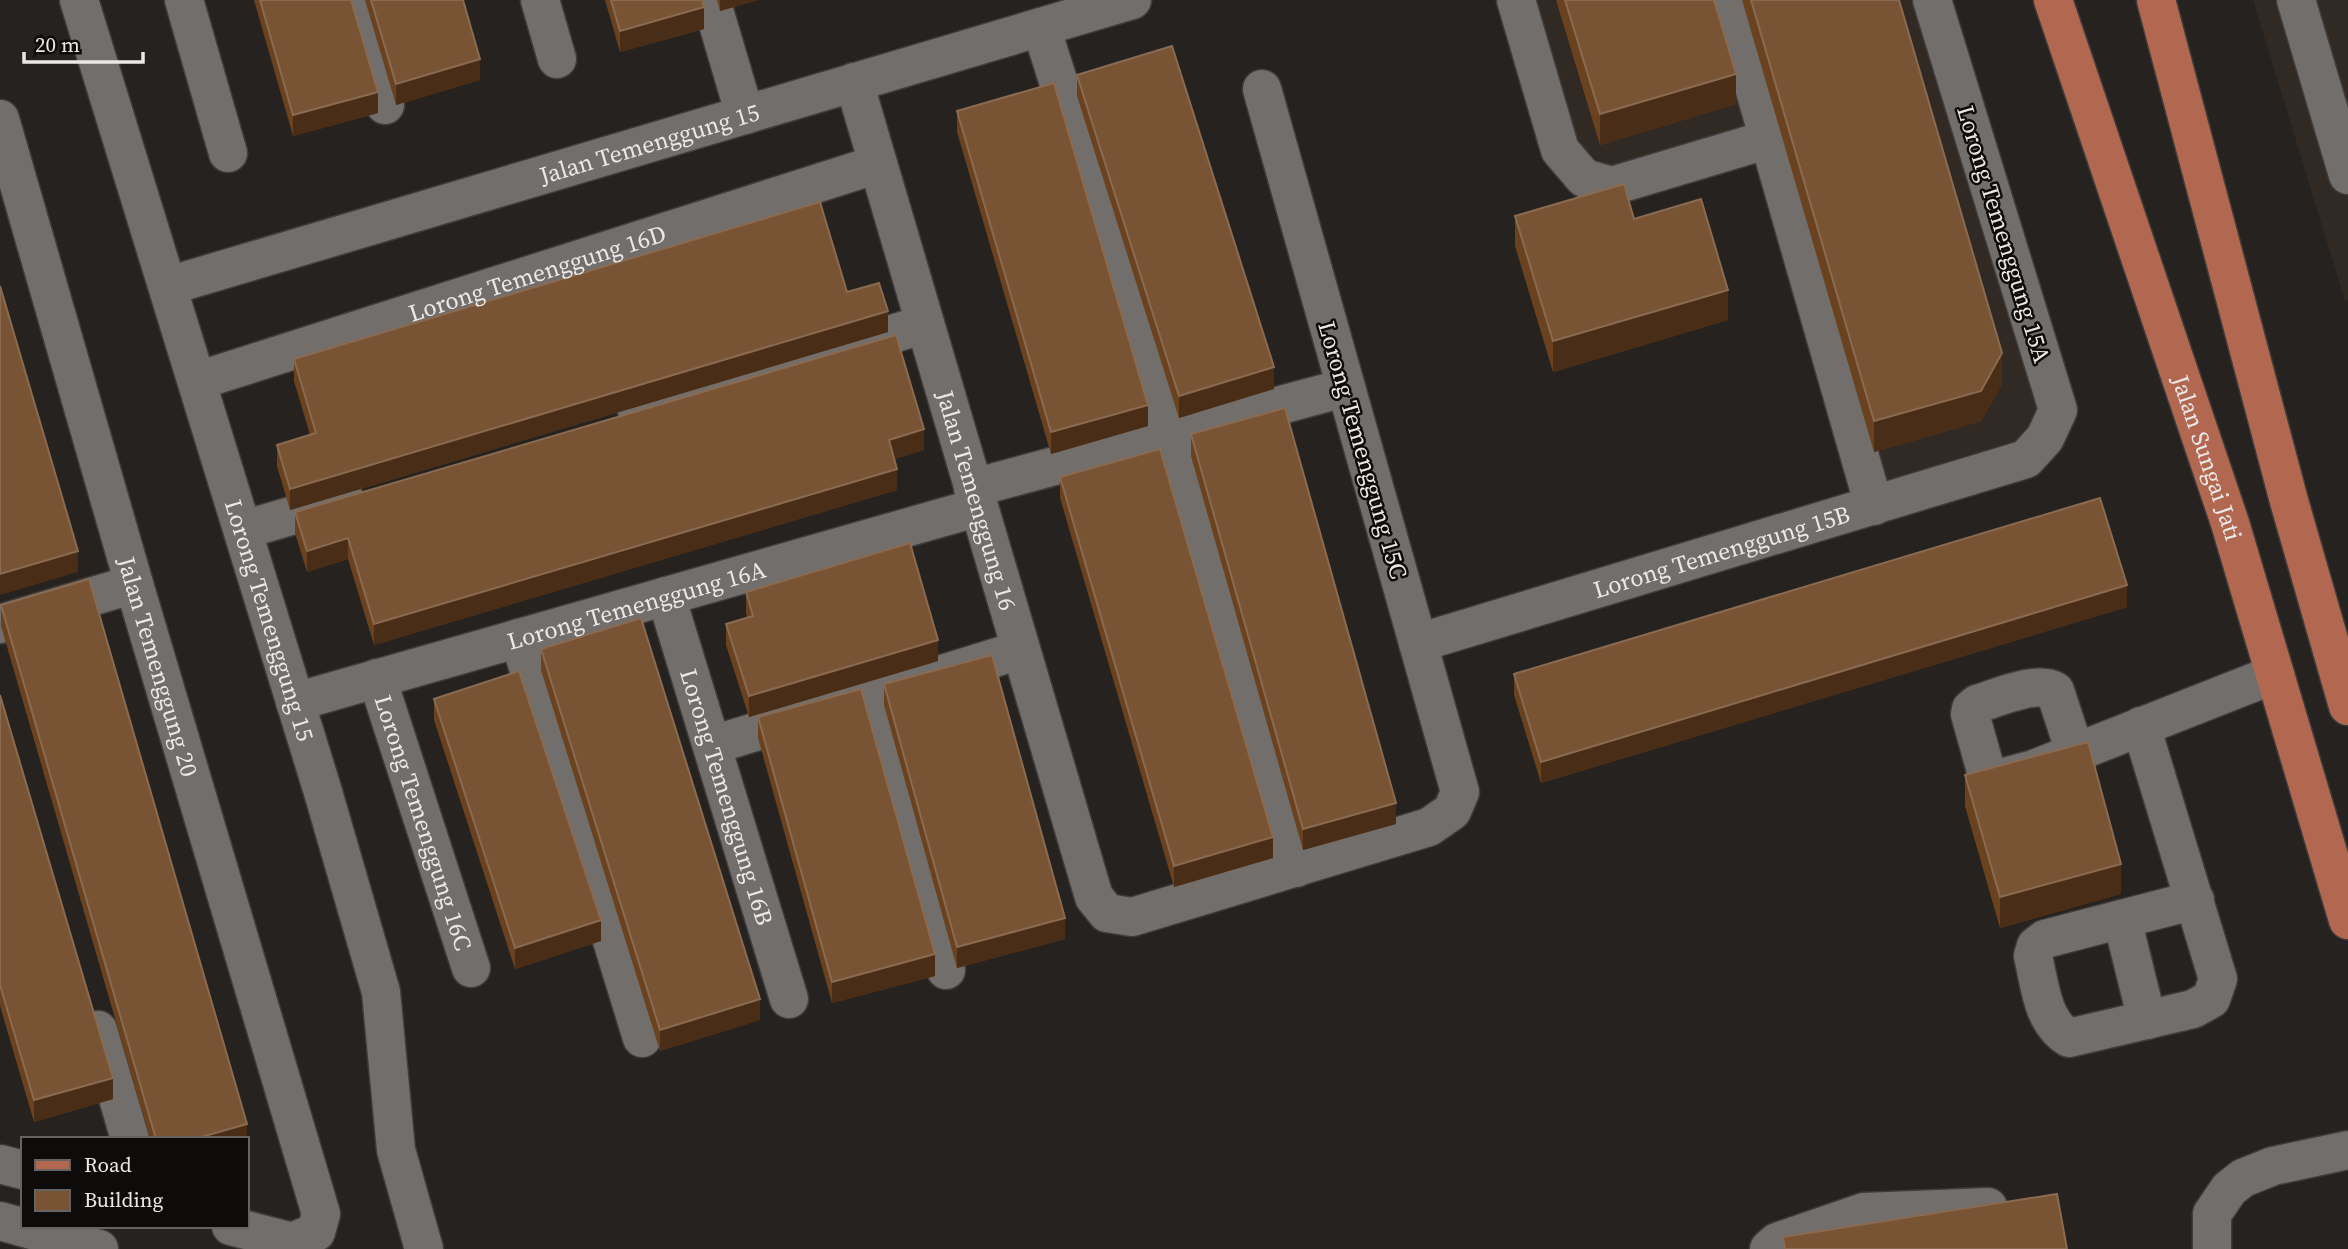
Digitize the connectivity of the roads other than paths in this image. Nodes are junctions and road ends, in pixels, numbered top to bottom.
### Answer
1 (79, 0) edge
2 (184, 0) edge
3 (356, 0) edge
4 (540, 0) edge
5 (711, 0) edge
6 (1132, 0) edge
7 (1516, 0) edge
8 (1729, 0) edge
9 (1932, 0) edge
10 (2053, 0) edge
11 (2156, 0) edge
12 (2296, 0) edge
13 (1058, 15) edge
14 (558, 59) dead end
15 (854, 82) junction
16 (1262, 89) dead end
17 (385, 105) dead end
18 (746, 115) junction
19 (0, 119) edge
20 (1769, 139) junction
21 (229, 153) dead end
22 (878, 164) junction
23 (2348, 175) edge
24 (168, 286) junction
25 (925, 324) junction
26 (197, 381) junction
27 (1344, 388) junction
28 (604, 421) edge
29 (1170, 433) junction
30 (2026, 459) joint
31 (377, 490) edge
32 (976, 497) junction
33 (1874, 506) junction
34 (243, 530) junction
35 (134, 584) junction
36 (666, 596) junction
37 (0, 624) edge
38 (519, 638) junction
39 (1418, 643) junction
40 (1020, 650) junction
41 (2275, 674) junction
42 (377, 678) junction
43 (867, 697) junction
44 (295, 702) junction
45 (2348, 706) edge
46 (2141, 726) junction
47 (713, 746) junction
48 (2075, 752) edge
49 (1296, 867) junction
50 (2195, 901) junction
51 (2122, 919) junction
52 (2348, 920) edge
53 (471, 968) dead end
54 (946, 970) dead end
55 (87, 991) edge
56 (789, 999) dead end
57 (2147, 1020) junction
58 (642, 1038) dead end
59 (129, 1137) edge
60 (2348, 1150) edge
61 (0, 1164) edge
62 (21, 1169) edge
63 (1988, 1207) edge
64 (0, 1221) edge
65 (21, 1227) edge
66 (25, 1228) edge
67 (239, 1228) edge
68 (99, 1249) edge
69 (424, 1249) edge
70 (1769, 1249) edge
71 (2212, 1249) edge

1 - 24 street, Lorong Temenggung 15
2 - 21 street
3 - 17 street
4 - 14 street
5 - 18 street
6 - 13 street, Jalan Temenggung 15
7 - 20 street
8 - 20 street
9 - 30 street, Lorong Temenggung 15A
10 - 41 main road, Jalan Sungai Jati
11 - 45 main road
12 - 23 street
13 - 15 street, Jalan Temenggung 15
13 - 29 street
15 - 18 street, Jalan Temenggung 15
15 - 22 street, Jalan Temenggung 16
16 - 27 street, Lorong Temenggung 15C
18 - 24 street, Jalan Temenggung 15
19 - 35 street, Jalan Temenggung 20
20 - 33 street
22 - 25 street, Jalan Temenggung 16
22 - 26 street, Lorong Temenggung 16D
24 - 26 street, Lorong Temenggung 15
25 - 28 street
25 - 32 street, Jalan Temenggung 16
26 - 34 street, Lorong Temenggung 15
27 - 29 street, Lorong Temenggung 16A
27 - 39 street, Lorong Temenggung 15C
29 - 32 street, Lorong Temenggung 16A
29 - 49 street
30 - 33 street, Lorong Temenggung 15B
31 - 34 street
32 - 36 street, Lorong Temenggung 16A
32 - 40 street, Jalan Temenggung 16
33 - 39 street, Lorong Temenggung 15B
34 - 44 street, Lorong Temenggung 15
35 - 37 street
35 - 67 street, Jalan Temenggung 20
36 - 38 street, Lorong Temenggung 16A
36 - 47 street, Lorong Temenggung 16B
38 - 42 street, Lorong Temenggung 16A
38 - 58 street
39 - 49 street, Lorong Temenggung 15C
40 - 43 street
40 - 49 street, Jalan Temenggung 16
41 - 46 street
41 - 52 main road, Jalan Sungai Jati
42 - 44 street, Lorong Temenggung 16A
42 - 53 street, Lorong Temenggung 16C
43 - 47 street
43 - 54 street
44 - 69 street, Lorong Temenggung 15
46 - 48 street
46 - 50 street
47 - 56 street, Lorong Temenggung 16B
50 - 51 street
50 - 57 street
51 - 57 street
51 - 57 street
55 - 59 street
60 - 71 street
61 - 62 street
63 - 70 street
64 - 65 street
66 - 68 street

